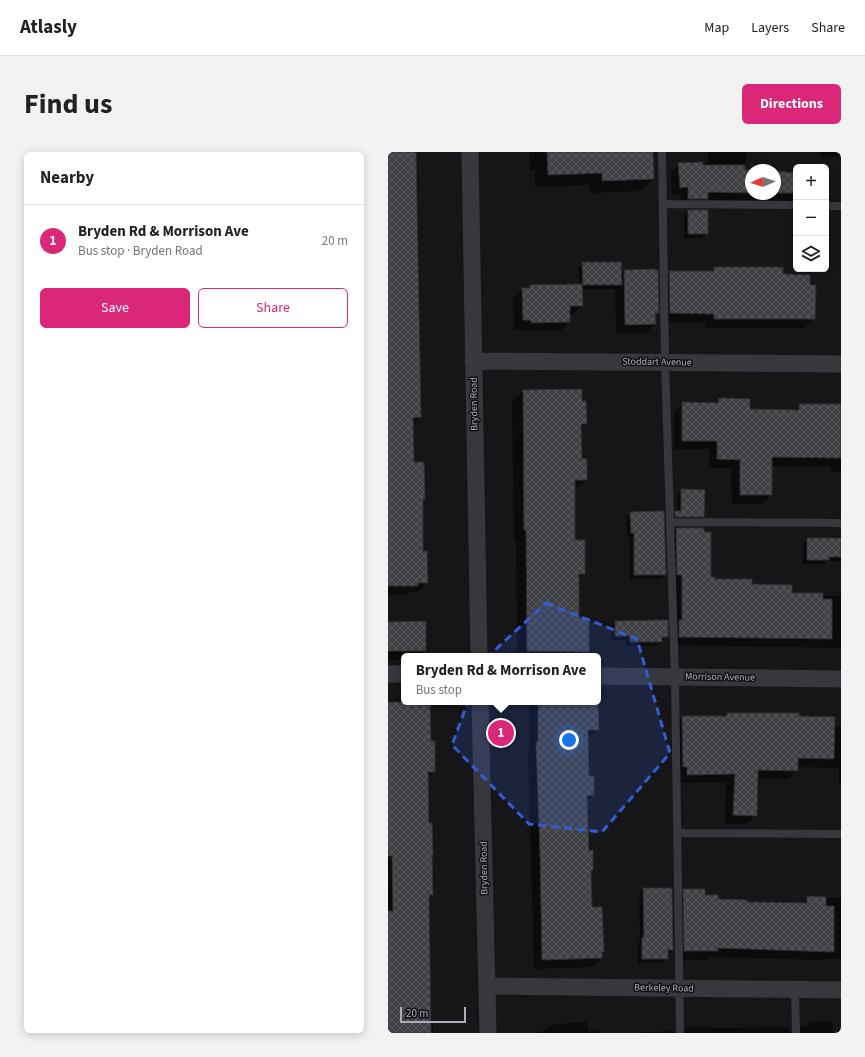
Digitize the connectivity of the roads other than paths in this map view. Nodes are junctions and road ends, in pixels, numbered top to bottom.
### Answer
1 (470, 152) edge
2 (662, 152) edge
3 (663, 204) junction
4 (793, 205) edge
5 (829, 206) edge
6 (841, 206) edge
7 (473, 361) junction
8 (665, 362) junction
9 (841, 364) edge
10 (670, 522) junction
11 (841, 523) edge
12 (479, 653) edge
13 (388, 674) edge
14 (401, 674) edge
15 (601, 676) edge
16 (675, 677) junction
17 (841, 679) edge
18 (480, 705) edge
19 (677, 833) junction
20 (841, 834) edge
21 (487, 986) junction
22 (679, 988) junction
23 (795, 989) junction
24 (841, 990) edge
25 (488, 1033) edge
26 (680, 1033) edge
27 (796, 1033) edge

1 - 7 street, Bryden Road
2 - 3 lane
3 - 4 lane
3 - 8 lane
5 - 6 lane
7 - 8 street, Stoddart Avenue
7 - 12 street, Bryden Road
8 - 9 street, Stoddart Avenue
8 - 10 lane
10 - 11 lane
10 - 16 lane
13 - 14 street
15 - 16 street, Morrison Avenue
16 - 17 street, Morrison Avenue
16 - 19 lane
18 - 21 street, Bryden Road
19 - 20 lane
19 - 22 lane
21 - 22 street, Berkeley Road
21 - 25 street, Bryden Road
22 - 23 street, Berkeley Road
22 - 26 lane
23 - 24 street, Berkeley Road
23 - 27 lane

